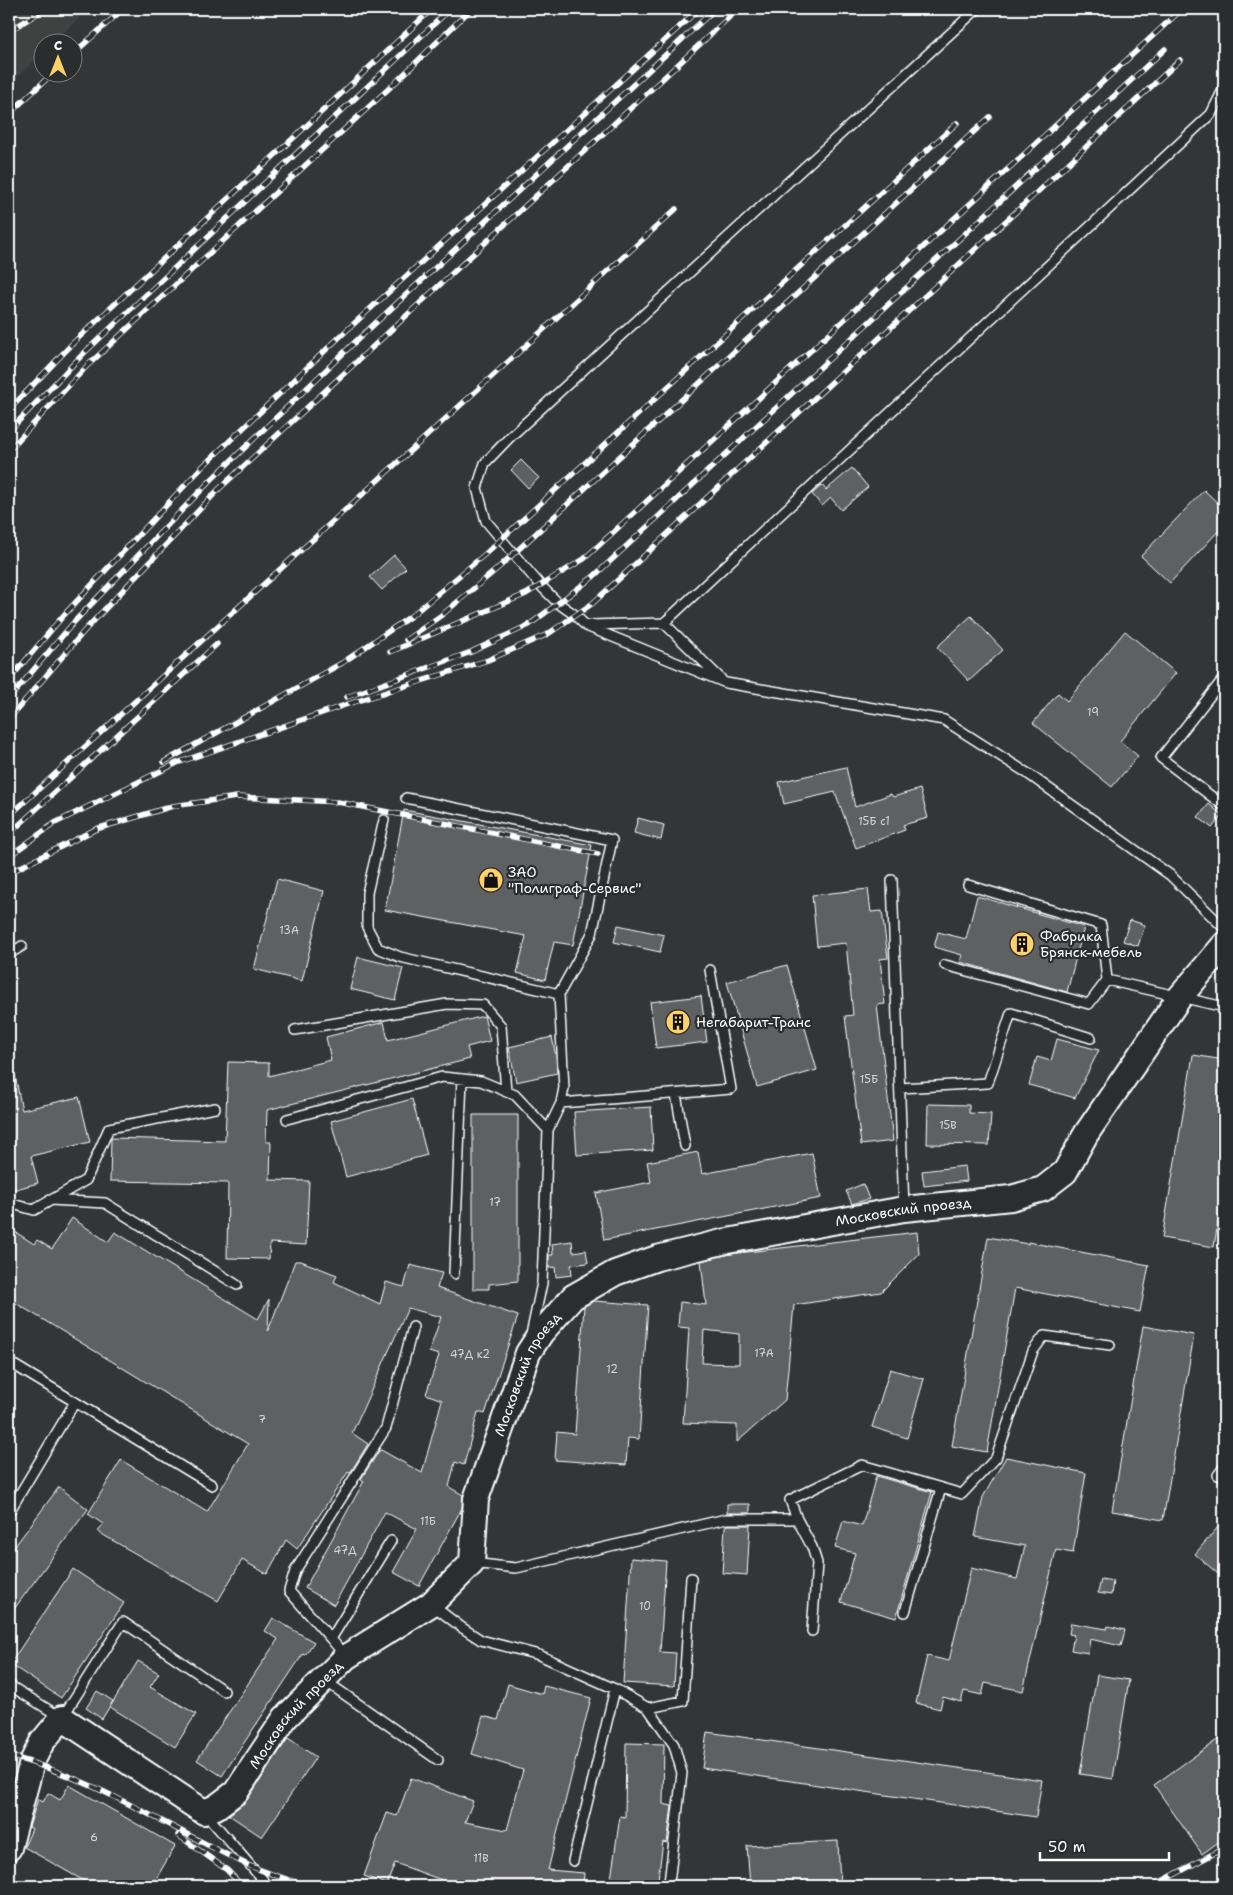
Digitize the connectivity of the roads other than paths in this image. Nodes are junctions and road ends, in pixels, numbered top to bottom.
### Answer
1 (977, 9) edge
2 (1224, 88) edge
3 (664, 623) junction
4 (586, 626) junction
5 (1224, 678) edge
6 (726, 683) junction
7 (406, 798) dead end
8 (1224, 806) edge
9 (384, 820) dead end
10 (892, 880) dead end
11 (968, 885) dead end
12 (1224, 928) edge
13 (1224, 945) edge
14 (22, 946) dead end
15 (9, 954) edge
16 (945, 965) dead end
17 (710, 970) dead end
18 (1107, 980) junction
19 (559, 994) junction
20 (1179, 998) junction
21 (1224, 1007) edge
22 (295, 1030) dead end
23 (1091, 1038) dead end
24 (462, 1079) junction
25 (900, 1088) junction
26 (506, 1092) junction
27 (676, 1094) junction
28 (561, 1103) junction
29 (215, 1108) dead end
30 (287, 1119) dead end
31 (548, 1130) junction
32 (685, 1146) dead end
33 (50, 1200) junction
34 (9, 1203) edge
35 (904, 1209) junction
36 (454, 1274) dead end
37 (237, 1285) dead end
38 (413, 1327) dead end
39 (1110, 1345) dead end
40 (528, 1353) junction
41 (9, 1362) edge
42 (75, 1402) junction
43 (212, 1485) dead end
44 (941, 1488) junction
45 (9, 1512) edge
46 (797, 1519) junction
47 (391, 1541) dead end
48 (472, 1563) junction
49 (691, 1578) dead end
50 (431, 1604) junction
51 (905, 1612) dead end
52 (812, 1630) dead end
53 (331, 1639) junction
54 (346, 1657) junction
55 (324, 1680) junction
56 (9, 1685) edge
57 (615, 1689) junction
58 (224, 1691) dead end
59 (648, 1708) junction
60 (62, 1718) junction
61 (438, 1760) dead end
62 (16, 1791) edge
63 (204, 1812) junction
64 (9, 1848) edge
65 (573, 1861) dead end
66 (669, 1883) dead end
67 (268, 1886) edge

1 - 4 lane
2 - 3 lane
3 - 4 lane
3 - 6 lane
4 - 6 lane
5 - 8 lane
6 - 12 lane
7 - 19 lane
9 - 19 lane
10 - 25 lane
11 - 18 lane
13 - 20 street, Московский проезд
14 - 15 lane
16 - 18 lane
17 - 27 lane
18 - 20 lane
19 - 28 lane
20 - 21 lane
20 - 35 street, Московский проезд
22 - 26 lane
23 - 25 lane
24 - 26 lane
24 - 30 lane
24 - 36 lane
25 - 35 lane
26 - 31 lane
27 - 28 lane
27 - 32 lane
28 - 31 lane
29 - 33 lane
31 - 40 lane
33 - 34 lane
33 - 37 lane
35 - 40 street, Московский проезд
38 - 53 lane
39 - 44 lane
40 - 48 street, Московский проезд
41 - 42 lane
42 - 43 lane
42 - 45 lane
44 - 46 lane
44 - 51 lane
46 - 48 lane
46 - 52 lane
47 - 53 lane
48 - 50 street, Московский проезд
49 - 59 lane
50 - 54 street, Московский проезд
50 - 57 lane
53 - 54 lane
54 - 55 street, Московский проезд
55 - 61 lane
55 - 63 street, Московский проезд
56 - 60 lane
57 - 59 lane
57 - 65 lane
58 - 60 lane
59 - 66 lane
60 - 62 street
60 - 63 street
62 - 64 street
63 - 67 lane

